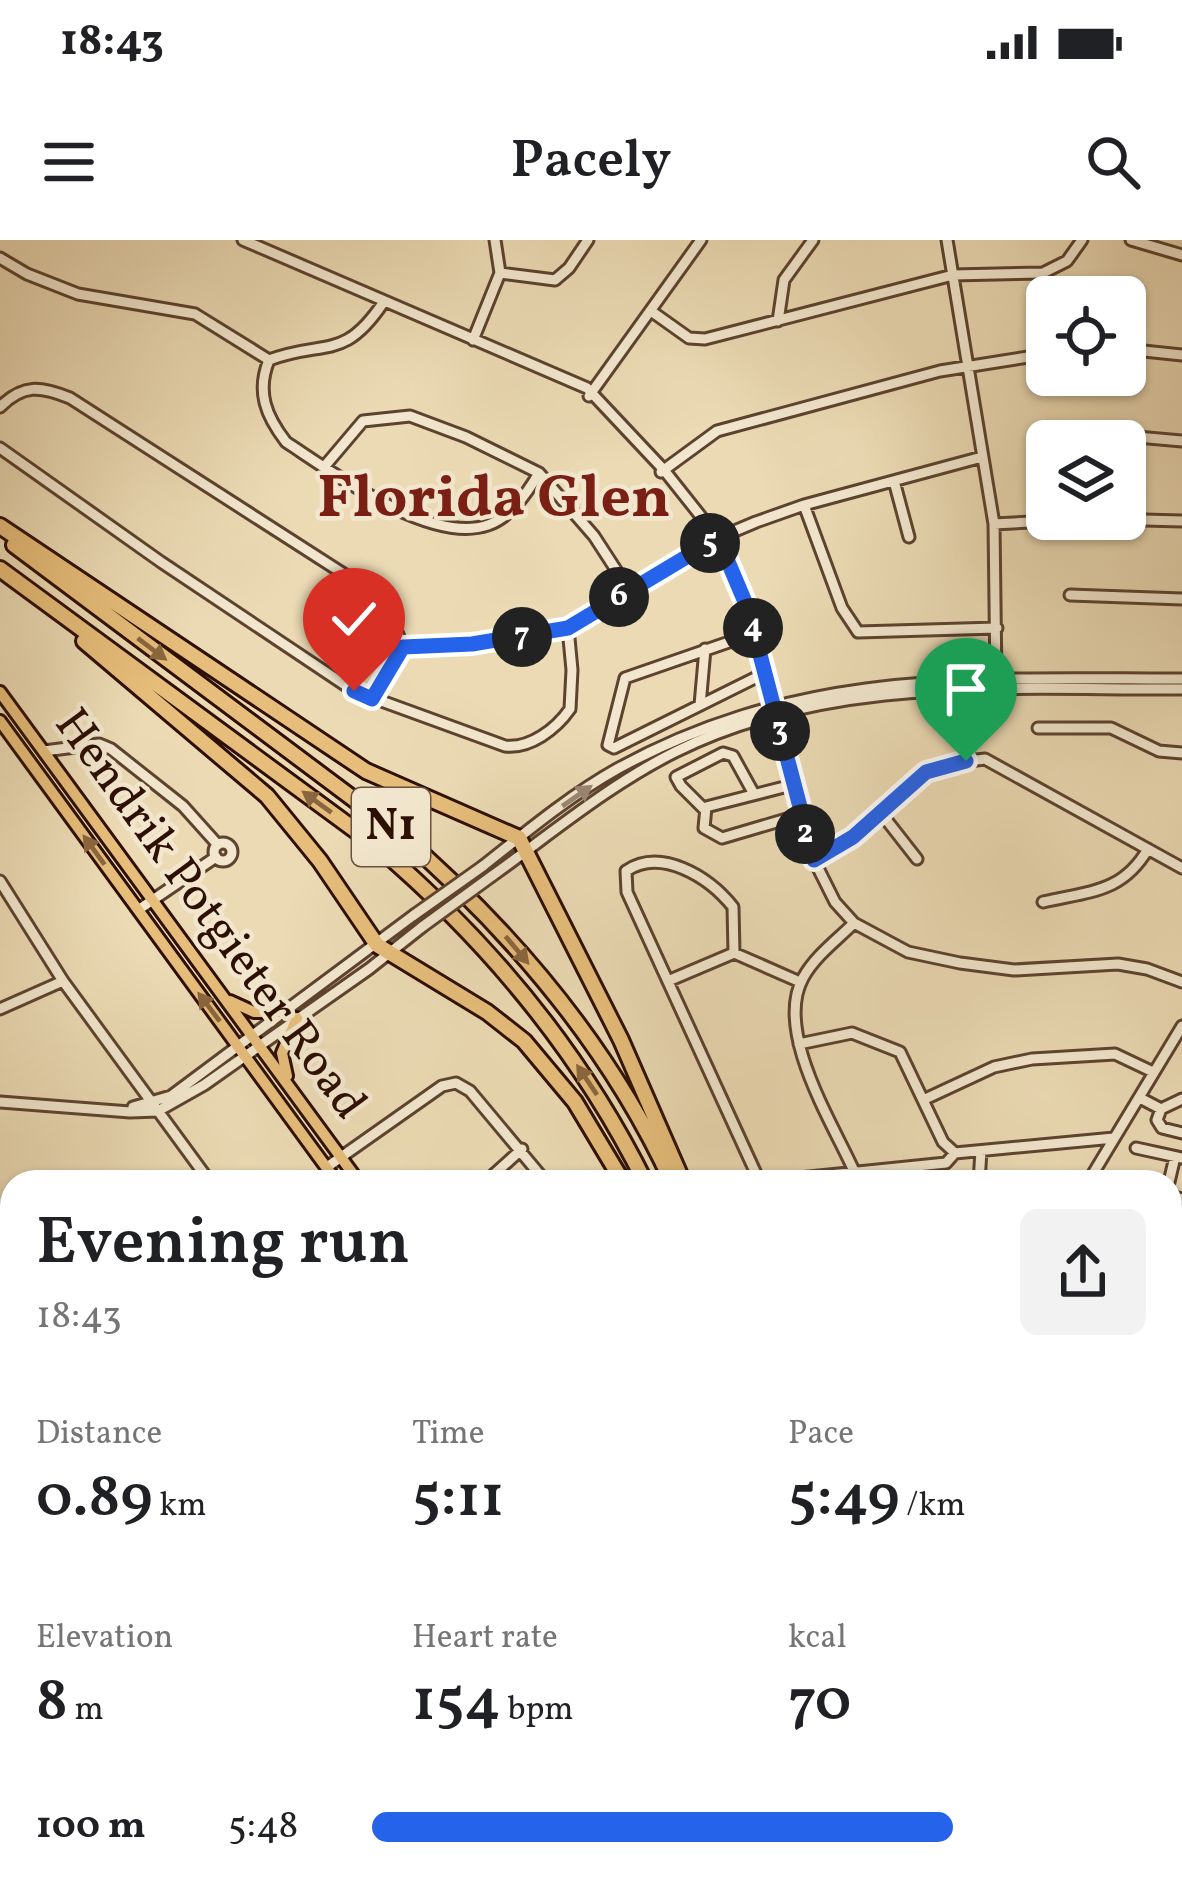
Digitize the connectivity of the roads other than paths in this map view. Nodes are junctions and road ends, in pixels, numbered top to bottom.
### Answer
1 (243, 240) edge
2 (495, 240) edge
3 (588, 240) edge
4 (701, 240) edge
5 (813, 240) edge
6 (947, 240) edge
7 (1082, 240) edge
8 (1131, 240) edge
9 (1182, 255) edge
10 (0, 258) edge
11 (500, 273) junction
12 (952, 275) junction
13 (383, 303) junction
14 (652, 311) junction
15 (778, 321) junction
16 (473, 340) junction
17 (1146, 352) edge
18 (1182, 356) edge
19 (1026, 357) edge
20 (269, 360) junction
21 (966, 365) junction
22 (593, 396) junction
23 (0, 407) edge
24 (1146, 437) edge
25 (1182, 440) edge
26 (0, 448) edge
27 (982, 457) junction
28 (325, 467) junction
29 (539, 473) junction
30 (664, 474) junction
31 (893, 481) junction
32 (804, 505) junction
33 (1146, 520) edge
34 (1182, 521) edge
35 (1026, 522) edge
36 (994, 524) junction
37 (0, 526) edge
38 (0, 535) edge
39 (909, 537) dead end
40 (718, 538) junction
41 (0, 569) edge
42 (23, 586) junction
43 (629, 590) junction
44 (1070, 595) dead end
45 (1182, 599) edge
46 (568, 628) junction
47 (997, 628) junction
48 (755, 633) junction
49 (403, 647) junction
50 (705, 649) junction
51 (765, 673) junction
52 (1182, 680) edge
53 (997, 685) junction
54 (1182, 689) edge
55 (0, 692) edge
56 (372, 699) junction
57 (700, 705) junction
58 (774, 709) junction
59 (0, 721) edge
60 (1038, 728) dead end
61 (44, 751) junction
62 (1182, 753) edge
63 (792, 785) junction
64 (754, 794) junction
65 (704, 809) junction
66 (881, 813) junction
67 (800, 814) junction
68 (523, 844) junction
69 (1148, 849) junction
70 (917, 859) dead end
71 (814, 860) junction
72 (1182, 868) edge
73 (0, 881) edge
74 (153, 901) junction
75 (1043, 902) dead end
76 (138, 910) junction
77 (854, 923) junction
78 (383, 949) junction
79 (734, 953) junction
80 (207, 977) junction
81 (63, 981) junction
82 (668, 981) junction
83 (800, 982) junction
84 (1182, 982) edge
85 (0, 1009) edge
86 (284, 1012) junction
87 (297, 1018) junction
88 (1182, 1026) edge
89 (254, 1041) junction
90 (799, 1044) junction
91 (241, 1050) junction
92 (1154, 1072) junction
93 (1140, 1098) junction
94 (1182, 1099) edge
95 (923, 1100) junction
96 (0, 1102) edge
97 (304, 1106) junction
98 (156, 1107) junction
99 (1161, 1108) junction
100 (1182, 1133) edge
101 (1114, 1138) junction
102 (1136, 1148) dead end
103 (522, 1149) junction
104 (981, 1151) junction
105 (955, 1153) junction
106 (1178, 1157) edge
107 (341, 1158) junction
108 (327, 1167) junction
109 (910, 1167) joint
110 (201, 1170) edge
111 (329, 1170) edge
112 (350, 1170) edge
113 (499, 1170) edge
114 (537, 1170) edge
115 (616, 1170) edge
116 (638, 1170) edge
117 (666, 1170) edge
118 (678, 1170) edge
119 (752, 1170) edge
120 (854, 1170) edge
121 (868, 1170) edge
122 (980, 1170) edge
123 (1097, 1170) edge

1 - 13 street
2 - 11 street
3 - 11 street
4 - 14 street
5 - 15 street
6 - 12 street
7 - 12 street
8 - 9 street
10 - 20 street
11 - 16 street
12 - 15 street
12 - 21 street
13 - 16 street
13 - 20 street
14 - 15 street
14 - 22 street
16 - 22 street
17 - 18 street
19 - 21 street
20 - 28 street
21 - 27 street
21 - 30 street
22 - 30 street
23 - 49 street
24 - 25 street
26 - 56 street
27 - 31 street
27 - 36 street
28 - 29 street
28 - 29 street
29 - 43 street
30 - 40 street
31 - 32 street
31 - 39 street
32 - 40 street
32 - 47 street
33 - 34 street
35 - 36 street
36 - 47 street
37 - 68 highway
38 -> 117 highway, N1
40 - 43 street
40 - 48 street
41 - 42 highway, N1
42 - 78 highway
116 -> 42 highway, N1
43 - 46 street
44 - 45 street
46 - 49 street
46 - 56 street
47 - 53 street
48 - 50 street
48 - 51 street
49 - 56 street
50 - 57 street
50 - 57 street
51 - 57 street
51 - 58 street
52 - 53 street
53 - 54 street
53 - 58 street
55 - 61 main road, Hendrik Potgieter Road
58 - 63 street
58 - 68 street
76 -> 59 main road, Hendrik Potgieter Road
60 - 62 street
61 - 74 main road, Hendrik Potgieter Road
61 - 74 street
63 - 64 street
63 - 67 street
64 - 65 street
64 - 65 street
65 - 67 street
66 - 69 street
66 - 70 street
66 - 71 street
67 - 71 street
68 - 78 street, bridge
68 - 78 street, bridge
68 - 118 highway
69 - 72 street
69 - 75 street
71 - 77 street
73 - 81 street
74 - 76 street
74 - 80 main road, Hendrik Potgieter Road
91 -> 76 main road, Hendrik Potgieter Road
77 - 83 street
77 - 84 street
78 - 86 street
78 - 87 street
78 - 115 highway
79 - 82 street
79 - 82 street
79 - 83 street
80 - 86 main road
80 - 89 main road, Hendrik Potgieter Road
81 - 85 street
81 - 98 street
82 - 119 street
83 - 90 street
86 - 89 street
87 - 89 street
87 - 97 main road
88 - 92 street
89 - 91 street
89 - 97 main road, Hendrik Potgieter Road
90 - 95 street
90 - 120 street
91 - 98 street
91 - 108 main road, Hendrik Potgieter Road
92 - 93 street
92 - 95 street
93 - 99 street
93 - 101 street
94 - 99 street
95 - 105 street
96 - 98 street
97 - 107 main road, Hendrik Potgieter Road
98 - 110 street
99 - 100 street
101 - 104 street
101 - 123 street
102 - 106 street
103 - 107 street
103 - 113 street
103 - 114 street
104 - 105 street
104 - 122 street
105 - 109 street
107 - 108 street
107 - 112 main road, Hendrik Potgieter Road
108 - 111 main road, Hendrik Potgieter Road
109 - 121 street

